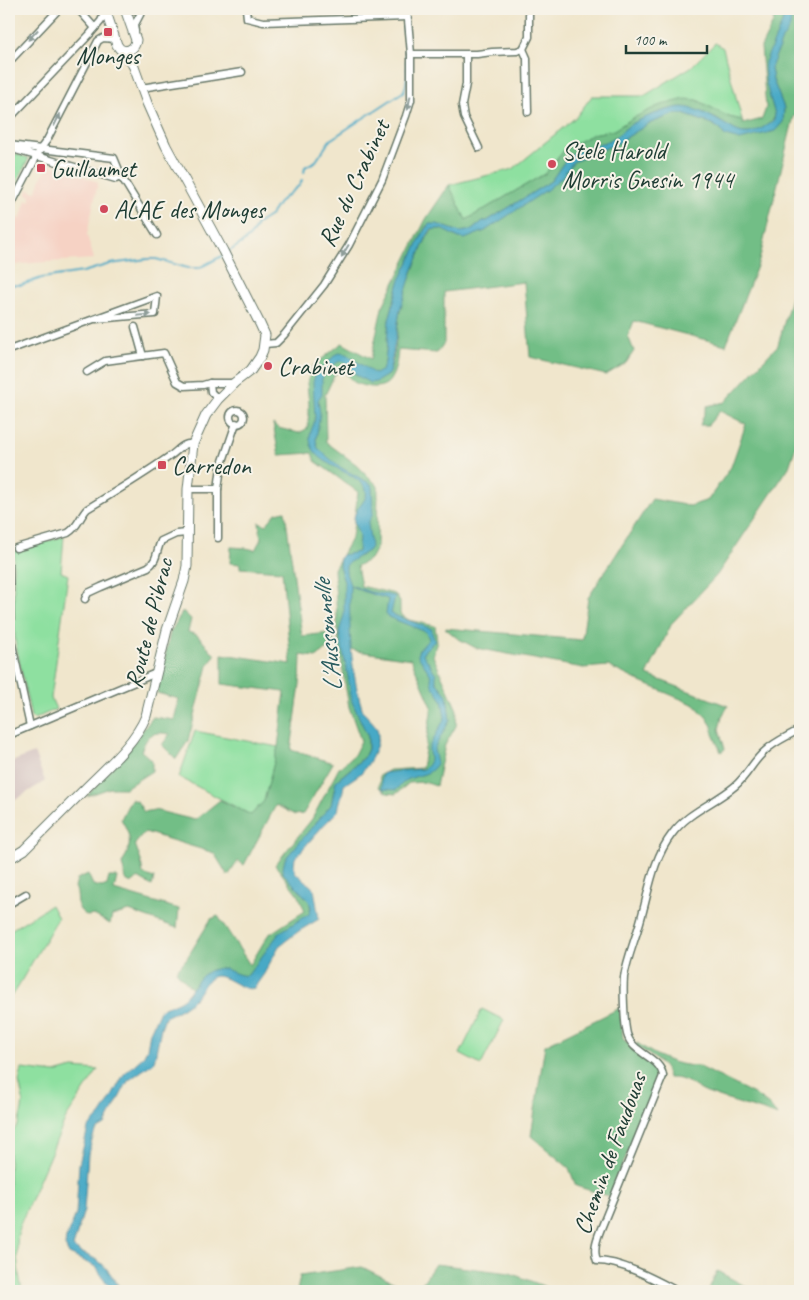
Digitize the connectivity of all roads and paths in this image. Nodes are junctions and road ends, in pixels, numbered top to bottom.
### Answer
1 (59, 9) edge
2 (78, 9) edge
3 (105, 9) edge
4 (126, 9) edge
5 (130, 9) edge
6 (141, 9) edge
7 (246, 9) edge
8 (406, 9) edge
9 (529, 9) edge
10 (407, 17) junction
11 (95, 28) junction
12 (115, 39) junction
13 (131, 46) junction
14 (523, 49) junction
15 (411, 54) junction
16 (466, 55) junction
17 (9, 62) edge
18 (242, 72) dead end
19 (141, 88) junction
20 (528, 112) dead end
21 (9, 119) edge
22 (9, 147) edge
23 (41, 148) junction
24 (478, 148) dead end
25 (36, 157) junction
26 (119, 177) junction
27 (9, 209) edge
28 (157, 235) dead end
29 (96, 319) junction
30 (135, 327) dead end
31 (265, 344) junction
32 (9, 350) edge
33 (143, 356) junction
34 (87, 372) dead end
35 (210, 383) junction
36 (234, 383) junction
37 (218, 399) junction
38 (236, 424) dead end
39 (193, 444) junction
40 (188, 489) junction
41 (218, 489) junction
42 (187, 532) junction
43 (218, 538) dead end
44 (16, 548) dead end
45 (9, 566) edge
46 (84, 599) dead end
47 (156, 673) junction
48 (30, 726) junction
49 (800, 729) edge
50 (9, 735) edge
51 (9, 860) edge
52 (26, 894) dead end
53 (9, 904) edge
54 (677, 1291) edge

1 -> 17 street
2 - 11 street
3 - 11 street
3 - 12 main road
4 - 13 main road
5 - 6 street
6 - 13 street
7 - 10 street
8 - 10 street, Rue du Crabinet
9 - 14 street
10 - 15 street, Rue du Crabinet
11 - 21 street
12 - 13 main road
23 -> 12 street
13 - 19 main road
14 - 16 street
14 - 20 street
15 - 16 street
15 -> 31 street, Rue du Crabinet
16 - 24 street
18 - 19 street
19 - 31 main road
22 - 23 street
22 - 25 street
23 - 25 street
23 - 26 street
25 - 26 street
25 - 27 street
26 - 28 street
29 -> 29 street
29 - 32 street
30 - 33 street
31 - 36 main road, Route de Pibrac
33 - 34 street
33 - 35 street
35 - 36 street
35 - 37 street
36 - 37 main road, Route de Pibrac
37 - 39 main road, Route de Pibrac
38 - 41 street
39 - 40 main road, Route de Pibrac
39 - 44 street
40 - 41 street
40 - 42 main road, Route de Pibrac
41 - 43 street
42 - 46 street
42 - 47 main road, Route de Pibrac
45 - 48 street
47 - 48 street
47 - 51 main road, Route de Pibrac
48 - 50 street
49 - 54 street, Chemin de Faudouas
52 - 53 street

